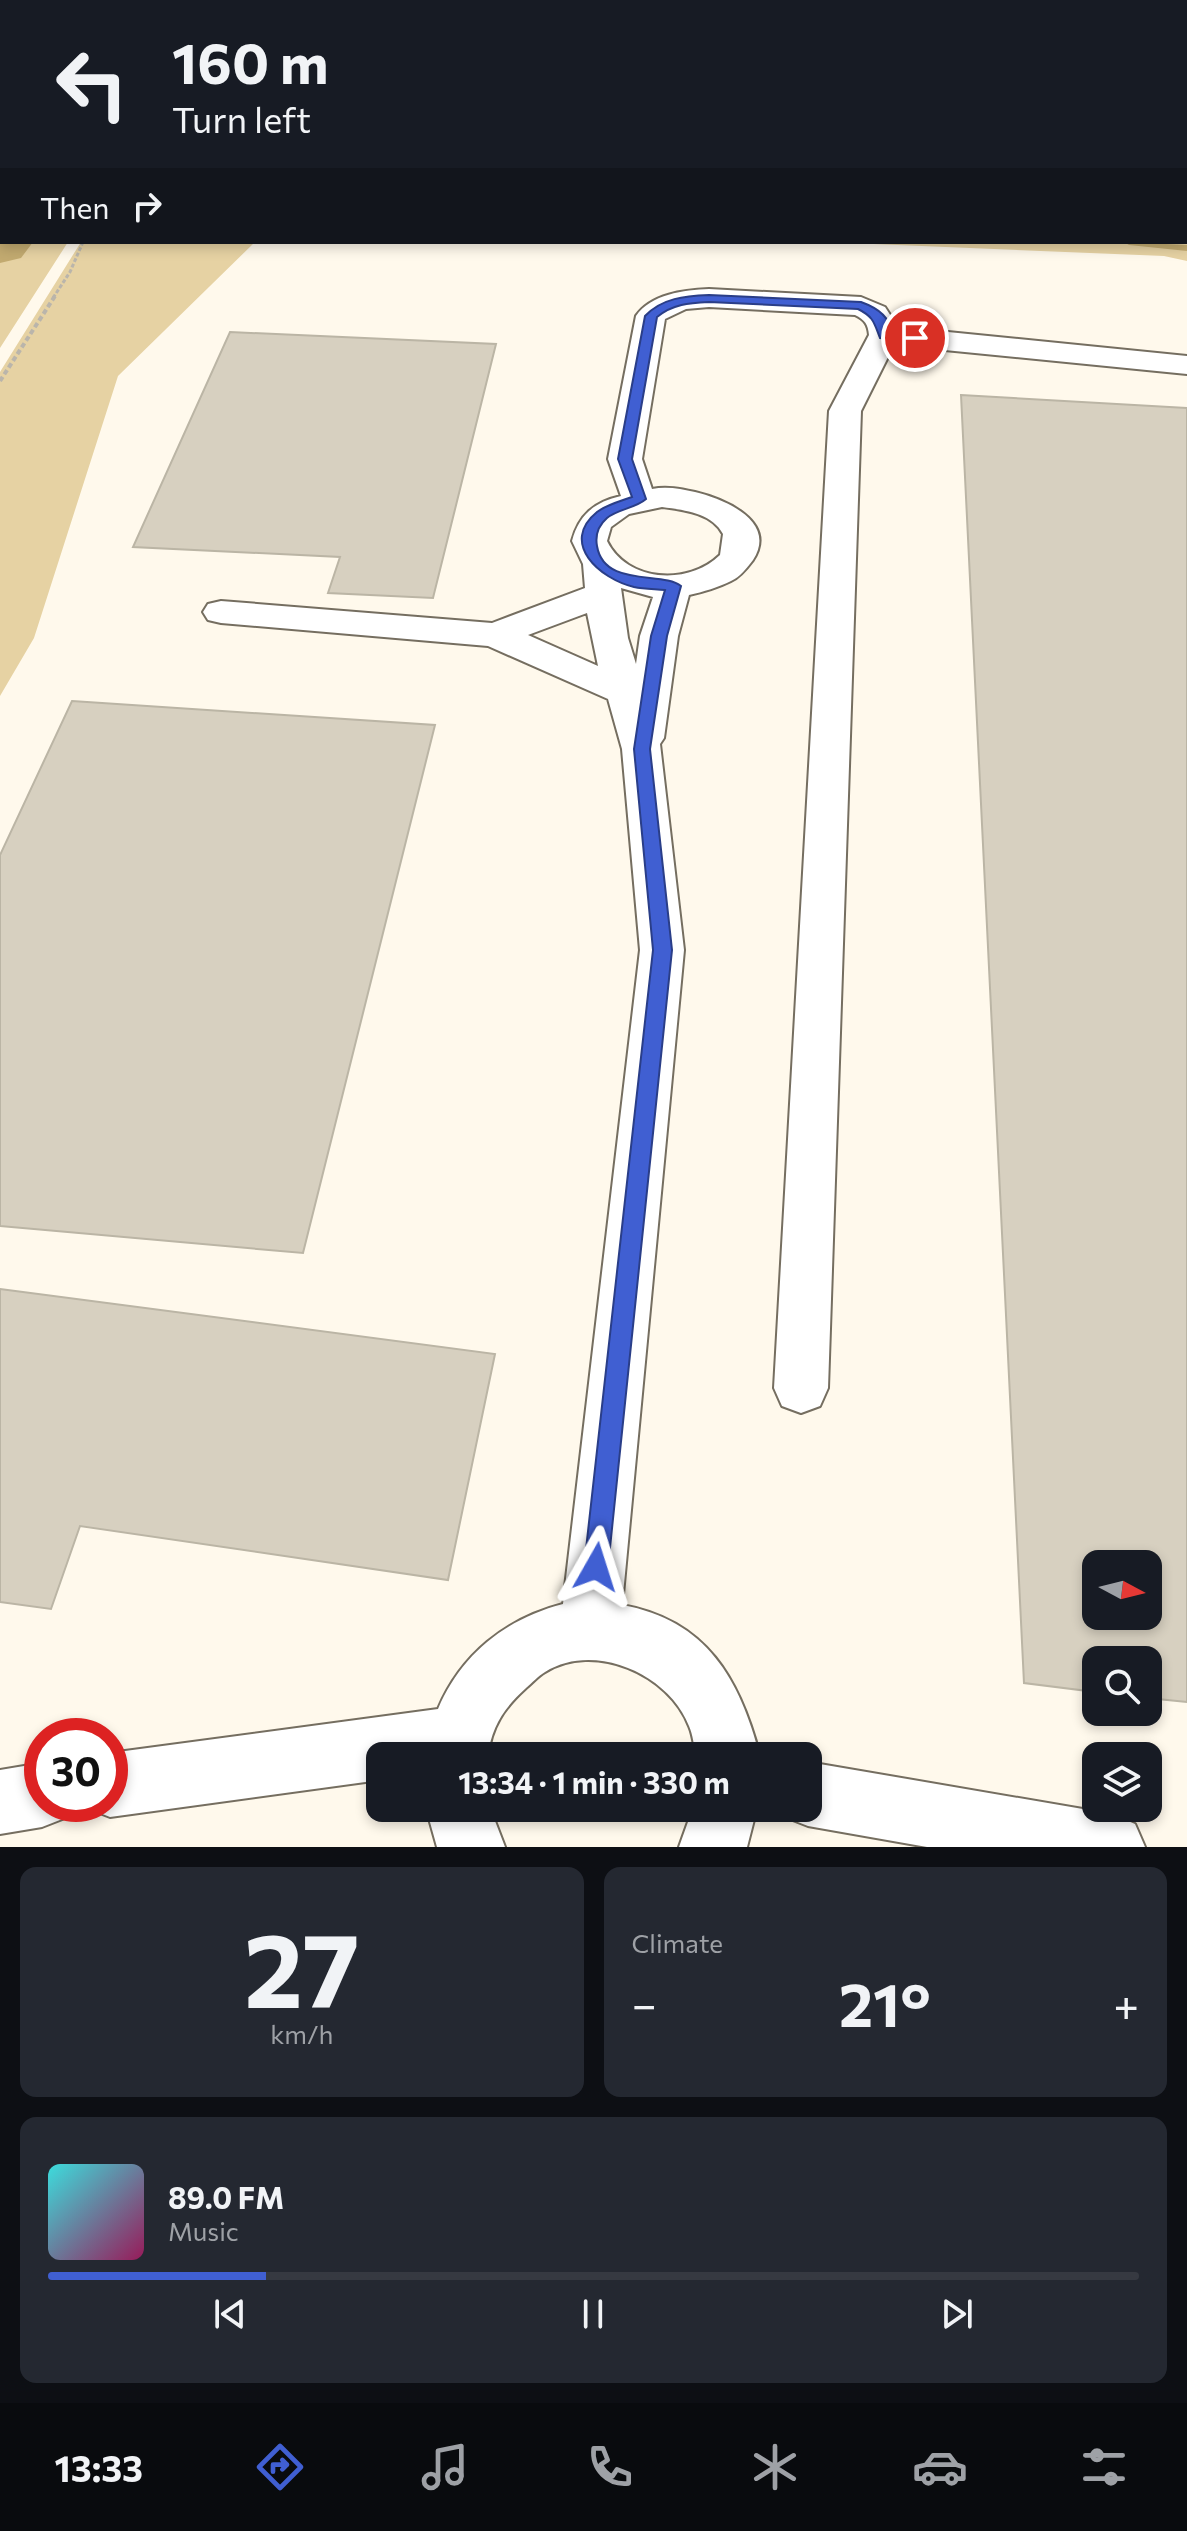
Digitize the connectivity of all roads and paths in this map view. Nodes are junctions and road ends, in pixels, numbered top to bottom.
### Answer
1 (82, 244) edge
2 (884, 335) junction
3 (1187, 365) edge
4 (0, 381) edge
5 (639, 499) junction
6 (602, 579) junction
7 (674, 586) junction
8 (221, 612) dead end
9 (495, 635) junction
10 (625, 692) junction
11 (642, 749) junction
12 (801, 1388) dead end
13 (590, 1629) junction
14 (459, 1742) edge
15 (726, 1742) edge
16 (366, 1757) edge
17 (128, 1783) edge
18 (822, 1796) edge
19 (24, 1798) edge
20 (0, 1802) edge
21 (461, 1822) edge
22 (723, 1822) edge
23 (472, 1847) edge
24 (712, 1847) edge
25 (1112, 1847) edge

1 - 4 path
2 - 3 street
2 - 5 street
2 - 12 street
5 - 6 street
5 - 7 street
6 - 7 street
6 - 9 street
6 - 10 street
7 - 11 street
8 - 9 street
9 - 10 street
10 - 11 street
11 - 13 street
13 - 14 street
13 - 15 street
16 - 17 street
18 - 25 street
19 - 20 street
21 - 23 street
22 - 24 street

